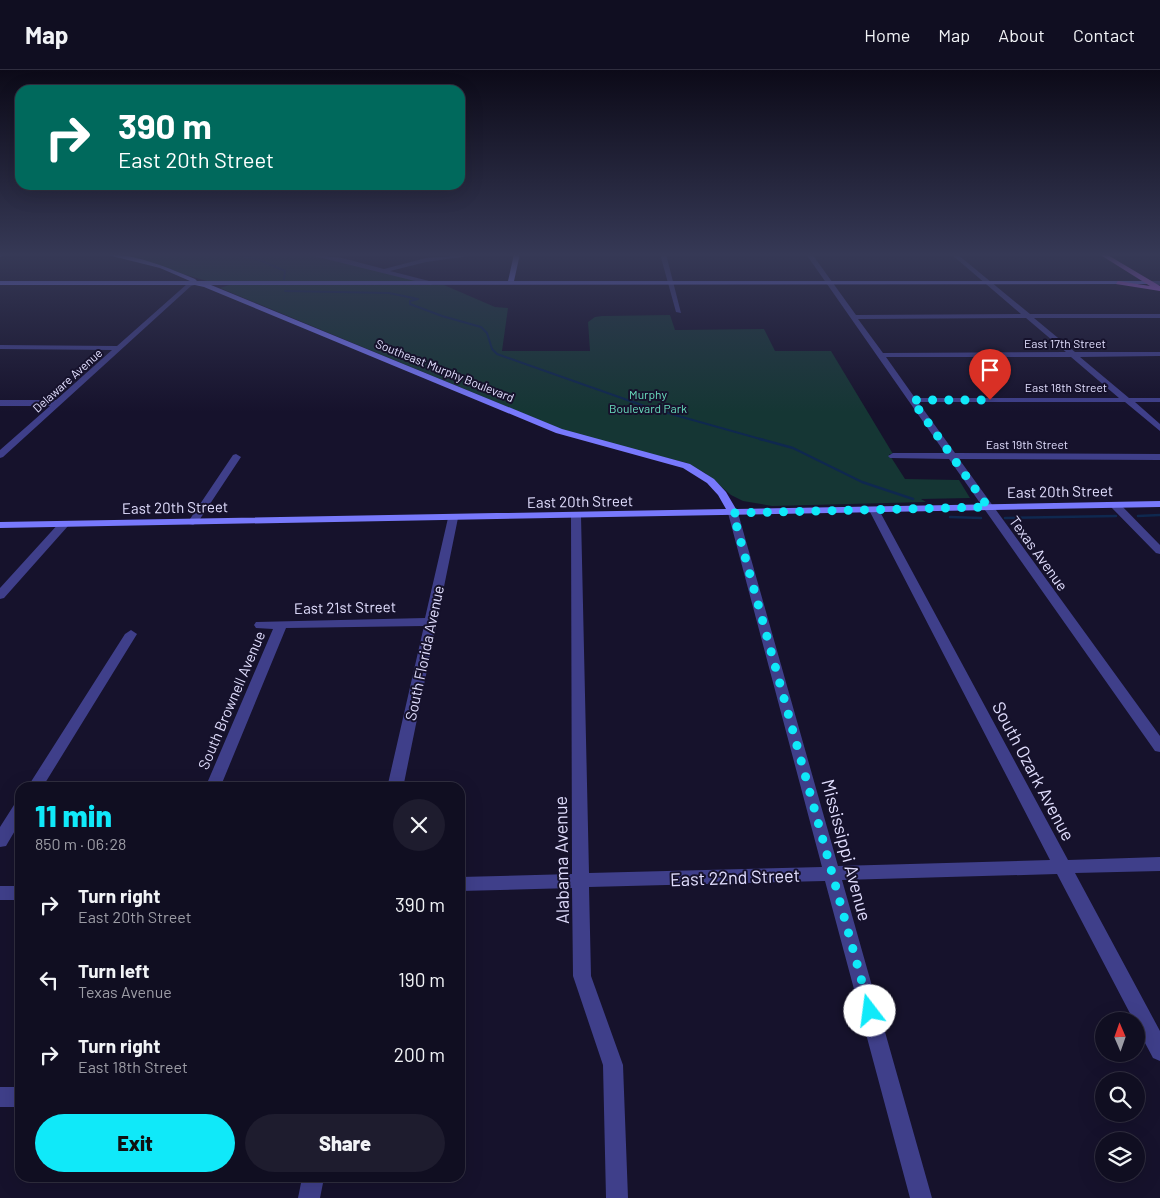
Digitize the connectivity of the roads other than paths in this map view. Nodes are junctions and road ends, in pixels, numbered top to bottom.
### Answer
1 (166, 307) edge
2 (258, 307) edge
3 (678, 307) edge
4 (847, 307) edge
5 (1018, 307) edge
6 (679, 312) dead end
7 (1029, 316) junction
8 (1160, 316) edge
9 (854, 317) junction
10 (0, 347) edge
11 (120, 348) junction
12 (1074, 354) junction
13 (1160, 354) edge
14 (881, 355) junction
15 (912, 400) junction
16 (1127, 400) junction
17 (1160, 400) edge
18 (0, 403) edge
19 (58, 403) junction
20 (1160, 428) edge
21 (0, 455) edge
22 (893, 456) dead end
23 (952, 456) junction
24 (236, 457) dead end
25 (1160, 457) edge
26 (1160, 504) edge
27 (1116, 505) junction
28 (988, 507) junction
29 (874, 510) junction
30 (733, 513) junction
31 (576, 516) junction
32 (452, 518) junction
33 (193, 522) junction
34 (64, 524) junction
35 (0, 525) edge
36 (1160, 551) edge
37 (0, 595) edge
38 (430, 622) junction
39 (260, 625) dead end
40 (281, 625) junction
41 (131, 634) dead end
42 (1160, 747) edge
43 (38, 782) edge
44 (215, 782) edge
45 (396, 782) edge
46 (15, 818) edge
47 (0, 841) edge
48 (1160, 864) edge
49 (1063, 867) junction
50 (832, 874) junction
51 (581, 882) junction
52 (465, 884) edge
53 (0, 893) edge
54 (15, 893) edge
55 (1160, 1051) edge
56 (15, 1097) edge
57 (0, 1098) edge
58 (312, 1182) edge
59 (309, 1198) edge
60 (617, 1198) edge
61 (921, 1198) edge

1 - 11 street, Delaware Avenue
2 - 30 main road, Southeast Murphy Boulevard
3 - 6 street
4 - 9 street, Texas Avenue
5 - 7 street
7 - 8 street
7 - 9 street
7 - 12 street
9 - 14 street, Texas Avenue
10 - 11 street
11 - 19 street, Delaware Avenue
12 - 13 street, East 17th Street
12 - 14 street, East 17th Street
12 - 16 street
14 - 15 street, Texas Avenue
15 - 16 street, East 18th Street
15 - 23 street, Texas Avenue
16 - 17 street, East 18th Street
16 - 20 street
18 - 19 street
19 - 21 street, Delaware Avenue
22 - 23 street, East 19th Street
23 - 25 street, East 19th Street
23 - 28 street, Texas Avenue
24 - 33 street
26 - 27 main road, East 20th Street
27 - 28 main road, East 20th Street
27 - 36 street
28 - 29 main road, East 20th Street
28 - 42 street, Texas Avenue
29 - 30 main road, East 20th Street
29 - 49 street, South Ozark Avenue
30 - 31 main road, East 20th Street
30 - 50 street, Mississippi Avenue
31 - 32 main road, East 20th Street
31 - 51 street, Alabama Avenue
32 - 33 main road, East 20th Street
32 - 38 street, South Florida Avenue
33 - 34 main road, East 20th Street
34 - 35 main road, East 20th Street
34 - 37 street
38 - 40 street, East 21st Street
38 - 45 street, South Florida Avenue
39 - 40 street, East 21st Street
40 - 44 street, South Brownell Avenue
41 - 43 street
46 - 47 street
48 - 49 street, East 22nd Street
49 - 50 street, East 22nd Street
49 - 55 street, South Ozark Avenue
50 - 51 street, East 22nd Street
50 - 61 street, Mississippi Avenue
51 - 52 street, East 22nd Street
51 - 60 street, Alabama Avenue
53 - 54 street
56 - 57 street
58 - 59 street

